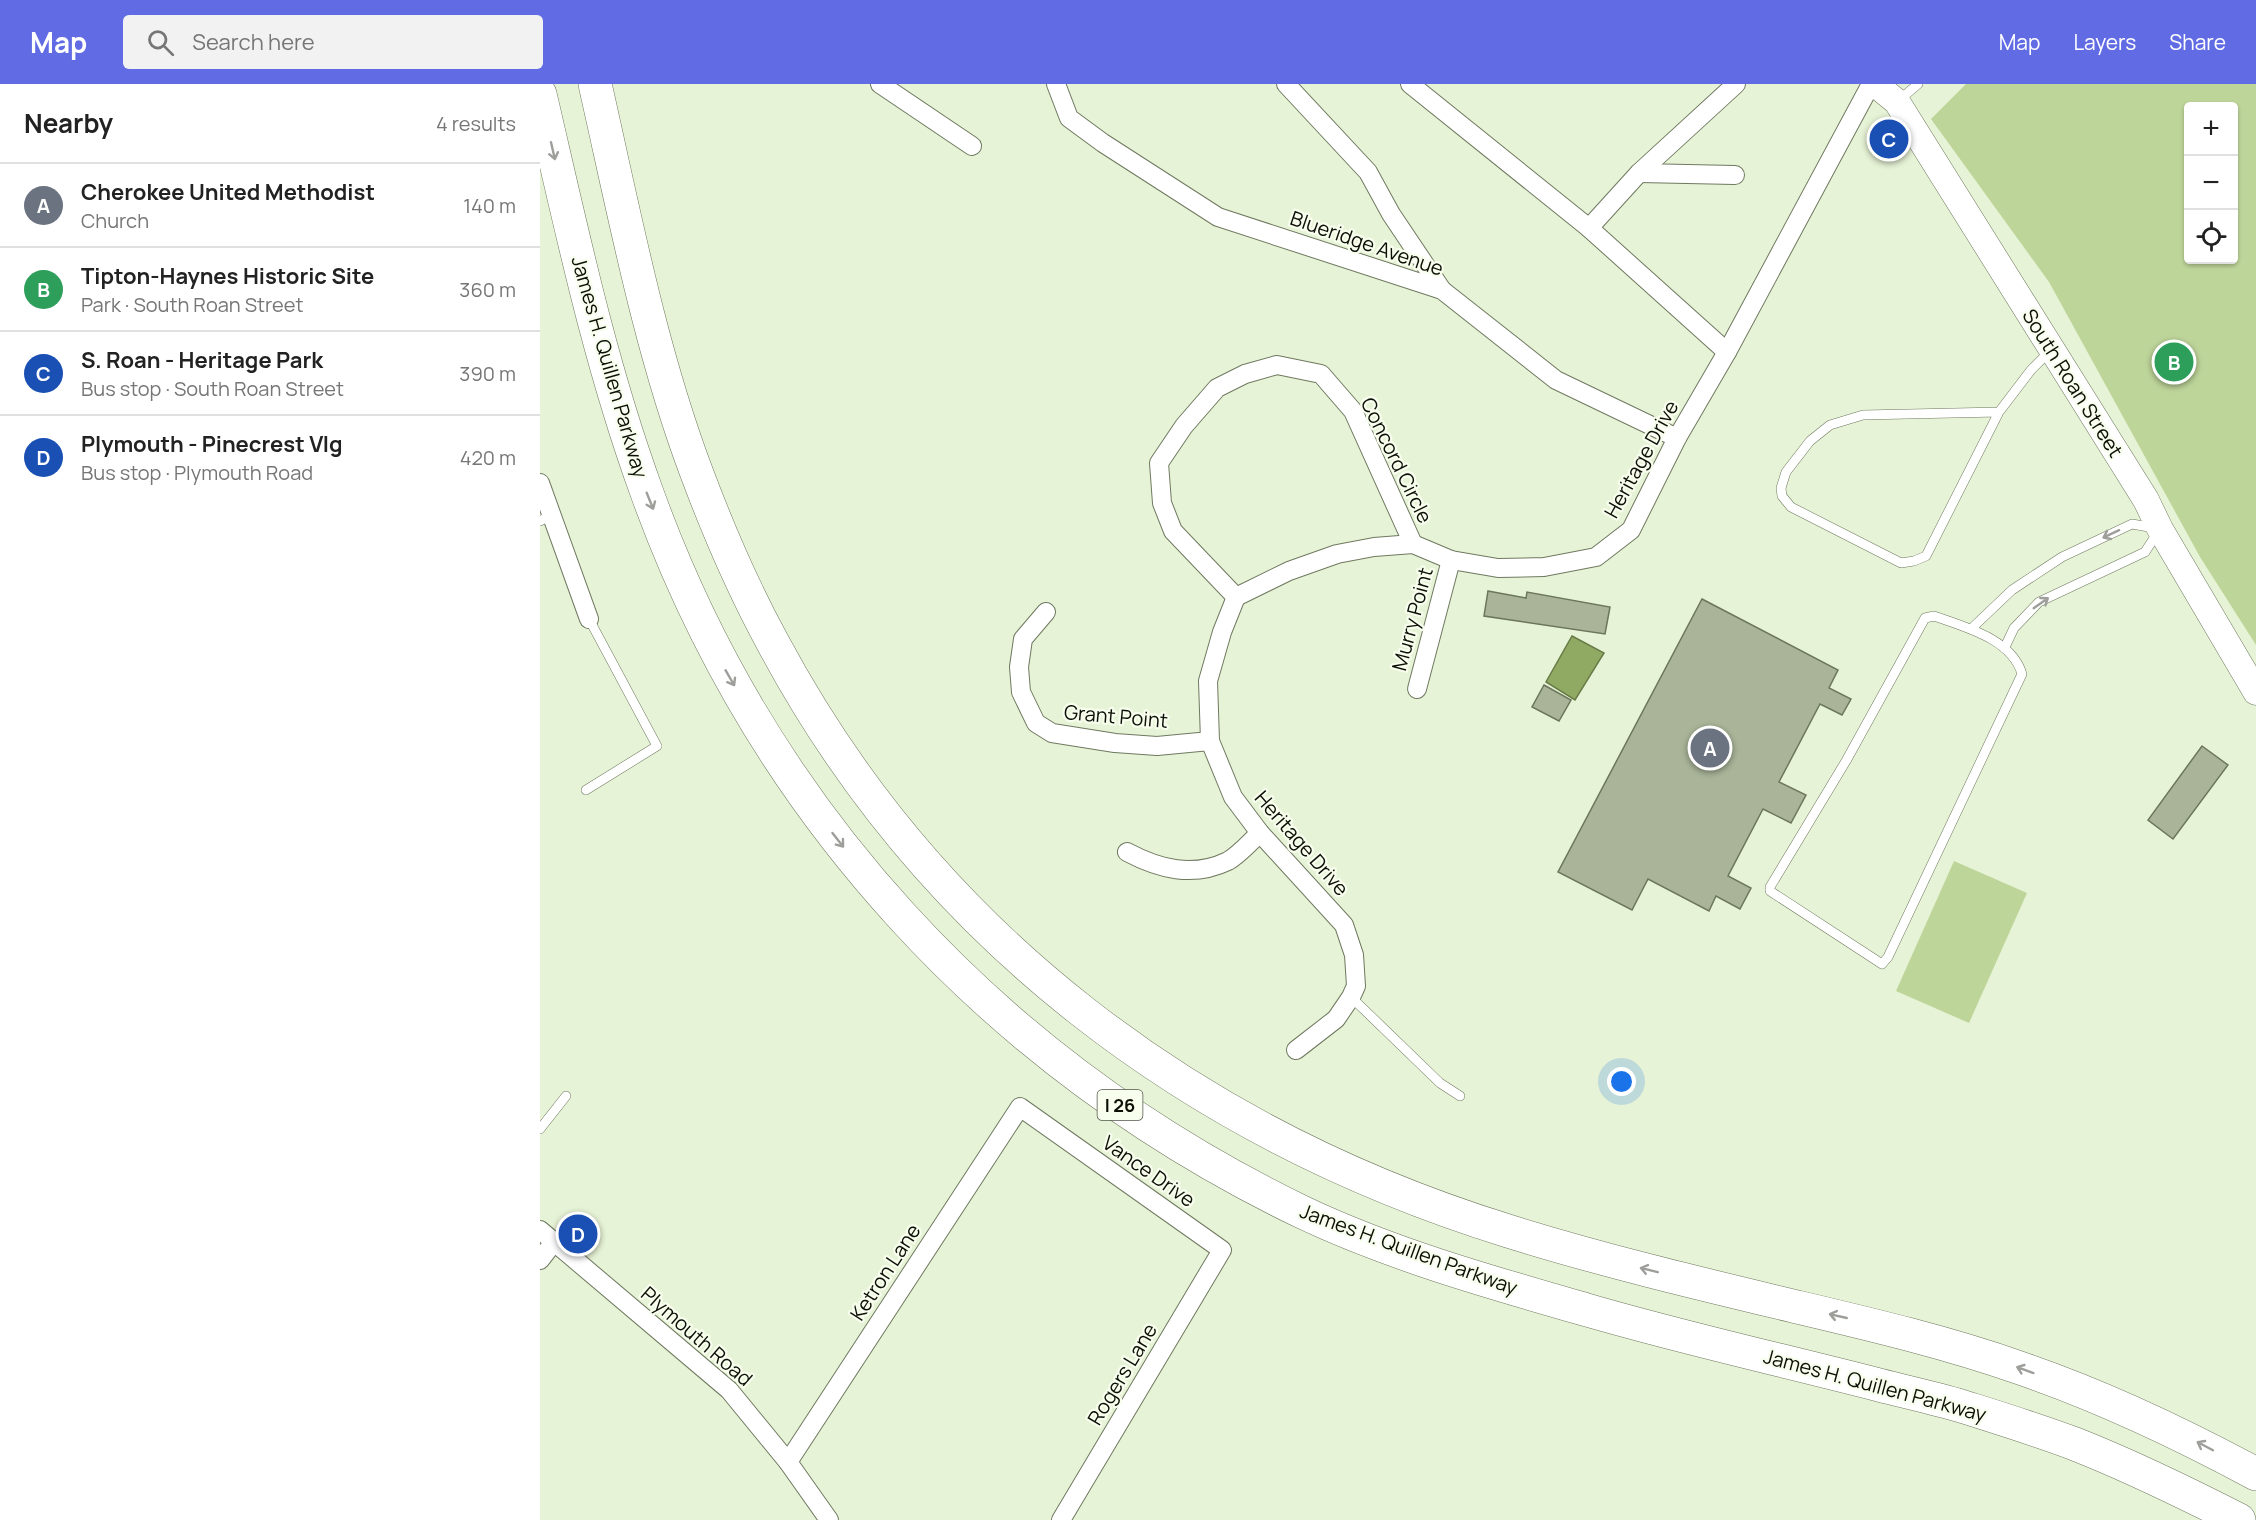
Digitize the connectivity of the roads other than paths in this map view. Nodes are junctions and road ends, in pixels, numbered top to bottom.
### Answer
1 (595, 84) edge
2 (880, 84) edge
3 (1056, 84) edge
4 (1286, 84) edge
5 (1410, 84) edge
6 (1736, 84) edge
7 (1873, 84) edge
8 (1918, 84) edge
9 (540, 94) edge
10 (1898, 102) junction
11 (972, 146) dead end
12 (1640, 173) junction
13 (1735, 175) dead end
14 (1589, 228) junction
15 (1442, 290) junction
16 (2052, 350) junction
17 (1727, 352) junction
18 (1999, 412) junction
19 (1677, 438) junction
20 (540, 483) edge
21 (546, 518) edge
22 (2160, 529) junction
23 (1413, 544) junction
24 (1451, 560) junction
25 (1236, 597) junction
26 (1046, 612) dead end
27 (589, 619) joint
28 (1971, 629) junction
29 (2005, 648) junction
30 (1417, 689) dead end
31 (2256, 692) edge
32 (1210, 741) junction
33 (586, 790) dead end
34 (1260, 833) junction
35 (1128, 852) dead end
36 (1351, 997) junction
37 (1296, 1050) dead end
38 (566, 1096) dead end
39 (1460, 1096) dead end
40 (1020, 1107) joint
41 (540, 1129) edge
42 (540, 1230) edge
43 (555, 1242) junction
44 (1222, 1250) joint
45 (540, 1260) edge
46 (788, 1462) junction
47 (2256, 1474) edge
48 (830, 1520) edge
49 (1061, 1520) edge
50 (2240, 1520) edge

47 -> 1 highway, I 26
2 - 11 street
3 - 15 street, Blueridge Avenue
4 - 15 street
5 - 14 street
6 - 12 street
7 - 10 main road, South Roan Street
7 - 17 street, Heritage Drive
8 - 10 lane
9 -> 50 highway, James H. Quillen Parkway / I 26
10 - 16 main road, South Roan Street
12 - 13 street
12 - 14 street
14 - 17 street
15 - 19 street, Blueridge Avenue
16 - 18 lane
16 - 22 main road, South Roan Street
17 - 19 street, Heritage Drive
18 - 18 lane
19 - 24 street, Heritage Drive
20 - 21 street
21 - 27 street
22 -> 28 lane
29 -> 22 lane
22 - 31 main road, South Roan Street
23 - 24 street, Heritage Drive
23 - 25 street, Heritage Drive
23 - 25 street, Concord Circle
24 - 30 street, Murry Point
25 - 32 street, Heritage Drive
26 - 32 street, Grant Point
27 - 33 lane
28 - 29 lane
28 - 29 lane
32 - 34 street, Heritage Drive
34 - 35 street
34 - 36 street, Heritage Drive
36 - 37 street, Heritage Drive
36 - 39 lane
38 - 41 lane
40 - 44 street, Vance Drive
40 - 46 street, Ketron Lane
42 - 43 street, Plymouth Road
43 - 45 street
43 - 46 street, Plymouth Road
44 - 49 street, Rogers Lane
46 - 48 street, Plymouth Road

